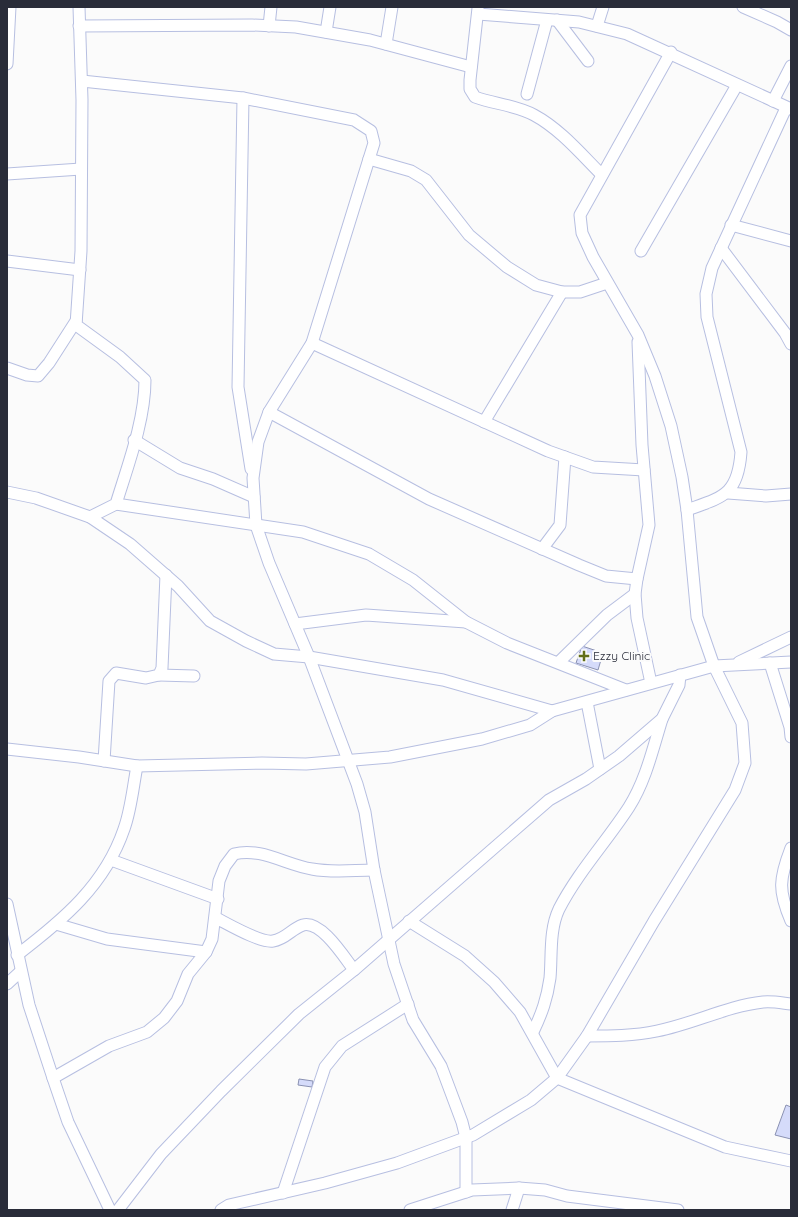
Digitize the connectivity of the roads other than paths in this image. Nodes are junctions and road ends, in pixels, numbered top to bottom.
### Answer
1 (10, 7) edge
2 (78, 7) edge
3 (271, 7) edge
4 (330, 7) edge
5 (392, 7) edge
6 (603, 7) edge
7 (743, 7) edge
8 (478, 11) edge
9 (552, 20) junction
10 (79, 26) junction
11 (269, 26) junction
12 (597, 26) junction
13 (791, 30) edge
14 (326, 32) junction
15 (8, 37) edge
16 (386, 44) junction
17 (671, 52) junction
18 (588, 61) dead end
19 (7, 64) edge
20 (791, 66) edge
21 (471, 67) junction
22 (82, 81) junction
23 (736, 85) junction
24 (527, 94) dead end
25 (243, 98) junction
26 (773, 102) junction
27 (789, 108) edge
28 (369, 160) junction
29 (81, 169) junction
30 (7, 174) edge
31 (602, 175) junction
32 (731, 225) junction
33 (791, 241) edge
34 (721, 248) junction
35 (641, 251) dead end
36 (7, 261) edge
37 (80, 270) junction
38 (607, 283) junction
39 (562, 292) junction
40 (76, 321) junction
41 (638, 335) junction
42 (312, 343) junction
43 (791, 344) edge
44 (7, 368) edge
45 (269, 412) junction
46 (484, 422) junction
47 (134, 440) junction
48 (565, 457) junction
49 (644, 470) junction
50 (253, 478) junction
51 (7, 492) edge
52 (728, 493) junction
53 (791, 494) edge
54 (254, 497) junction
55 (116, 504) junction
56 (687, 510) junction
57 (90, 517) junction
58 (256, 525) junction
59 (542, 549) junction
60 (166, 575) junction
61 (637, 579) junction
62 (635, 594) junction
63 (466, 622) junction
64 (295, 624) junction
65 (791, 637) edge
66 (309, 657) junction
67 (559, 662) junction
68 (770, 662) junction
69 (791, 662) edge
70 (734, 665) junction
71 (714, 666) junction
72 (159, 674) junction
73 (680, 675) junction
74 (194, 676) dead end
75 (651, 683) junction
76 (626, 690) junction
77 (587, 702) junction
78 (552, 711) junction
79 (662, 719) junction
80 (791, 737) edge
81 (7, 749) edge
82 (104, 761) junction
83 (348, 761) junction
84 (137, 766) junction
85 (600, 770) junction
86 (791, 848) edge
87 (111, 860) junction
88 (374, 870) junction
89 (218, 899) junction
90 (7, 904) edge
91 (216, 918) junction
92 (409, 921) junction
93 (791, 921) edge
94 (56, 924) junction
95 (9, 927) edge
96 (390, 938) junction
97 (206, 952) junction
98 (17, 955) junction
99 (354, 970) junction
100 (20, 972) junction
101 (7, 984) edge
102 (408, 1004) junction
103 (791, 1004) edge
104 (533, 1032) junction
105 (587, 1036) junction
106 (52, 1078) junction
107 (557, 1078) junction
108 (466, 1138) junction
109 (791, 1161) edge
110 (519, 1188) junction
111 (466, 1192) junction
112 (283, 1193) junction
113 (110, 1210) edge
114 (118, 1210) edge
115 (221, 1210) edge
116 (410, 1210) edge
117 (512, 1210) edge
118 (678, 1210) edge

1 - 15 street
2 - 10 street
3 - 11 street
4 - 14 street
5 - 16 street
6 - 12 street
7 - 13 street
8 - 9 street
8 - 21 street
9 - 12 street
9 - 18 street
9 - 24 street
10 - 11 street
10 - 22 street
11 - 14 street
12 - 17 street
14 - 16 street
15 - 19 street
16 - 21 street
17 - 23 street
17 - 31 street
20 - 26 street
21 - 31 street
22 - 25 street
22 - 29 street
23 - 26 street
23 - 35 street
25 - 28 street
25 - 50 street
26 - 27 street
27 - 32 street
28 - 39 street
28 - 42 street
29 - 30 street
29 - 37 street
31 - 38 street
32 - 33 street
32 - 34 street
34 - 43 street
34 - 52 street
36 - 37 street
37 - 40 street
38 - 39 street
38 - 41 street
39 - 46 street
40 - 44 street
40 - 47 street
41 - 49 street
41 - 56 street
42 - 45 street
42 - 46 street
45 - 50 street
45 - 59 street
46 - 48 street
47 - 54 street
47 - 55 street
48 - 49 street
48 - 59 street
49 - 61 street
50 - 54 street
51 - 57 street
52 - 53 street
52 - 56 street
54 - 58 street
55 - 57 street
55 - 58 street
56 - 71 street
57 - 60 street
58 - 63 street
58 - 64 street
59 - 61 street
60 - 66 street
60 - 72 street
61 - 62 street
62 - 67 street
62 - 75 street
63 - 64 street
63 - 67 street
64 - 66 street
65 - 70 street
66 - 78 street
66 - 83 street
67 - 76 street
68 - 69 street
68 - 70 street
68 - 80 street
70 - 71 street
71 - 73 street
71 - 105 street
72 - 74 street
72 - 82 street
73 - 75 street
73 - 79 street
75 - 76 street
76 - 77 street
77 - 78 street
77 - 85 street
78 - 83 street
79 - 85 street
79 - 104 street
81 - 82 street
82 - 84 street
83 - 84 street
83 - 88 street
84 - 87 street
85 - 92 street
86 - 93 street
87 - 89 street
87 - 94 street
88 - 89 street
88 - 96 street
89 - 91 street
90 - 95 street
91 - 97 street
91 - 99 street
92 - 96 street
92 - 104 street
94 - 97 street
94 - 98 street
95 - 98 street
96 - 99 street
96 - 102 street
97 - 106 street
98 - 100 street
99 - 114 street
100 - 101 street
100 - 106 street
102 - 108 street
102 - 112 street
103 - 105 street
104 - 107 street
105 - 107 street
106 - 113 street
107 - 108 street
107 - 109 street
108 - 111 street
108 - 112 street
110 - 111 street
110 - 117 street
110 - 118 street
111 - 116 street
112 - 115 street

